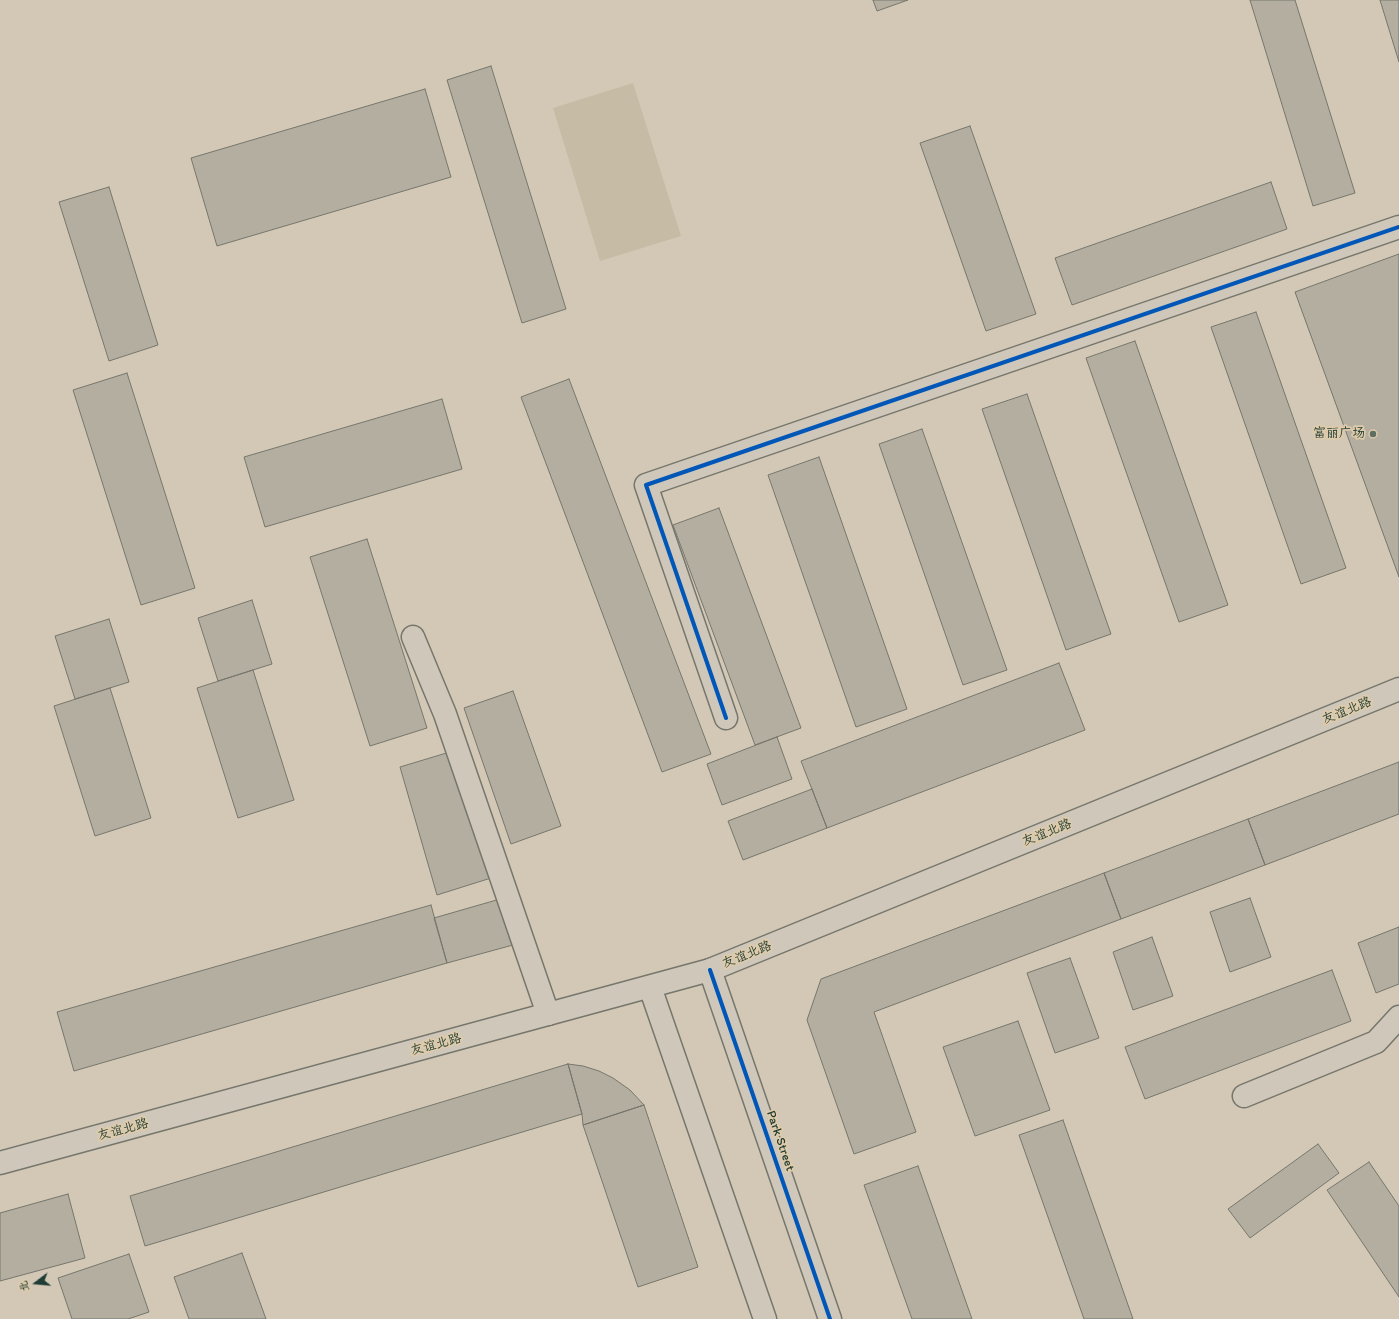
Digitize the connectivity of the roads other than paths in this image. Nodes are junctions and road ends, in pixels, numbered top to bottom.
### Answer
1 (1399, 227) edge
2 (413, 637) dead end
3 (1399, 690) edge
4 (726, 718) dead end
5 (710, 970) junction
6 (650, 987) junction
7 (548, 1014) junction
8 (1399, 1017) edge
9 (1244, 1096) dead end
10 (0, 1163) edge
11 (766, 1319) edge
12 (830, 1319) edge

1 - 4 street
2 - 7 street
3 - 5 street, 友谊北路
5 - 6 street, 友谊北路
5 - 12 street, Park Street
6 - 7 street, 友谊北路
6 - 11 street
7 - 10 street, 友谊北路
8 - 9 street

